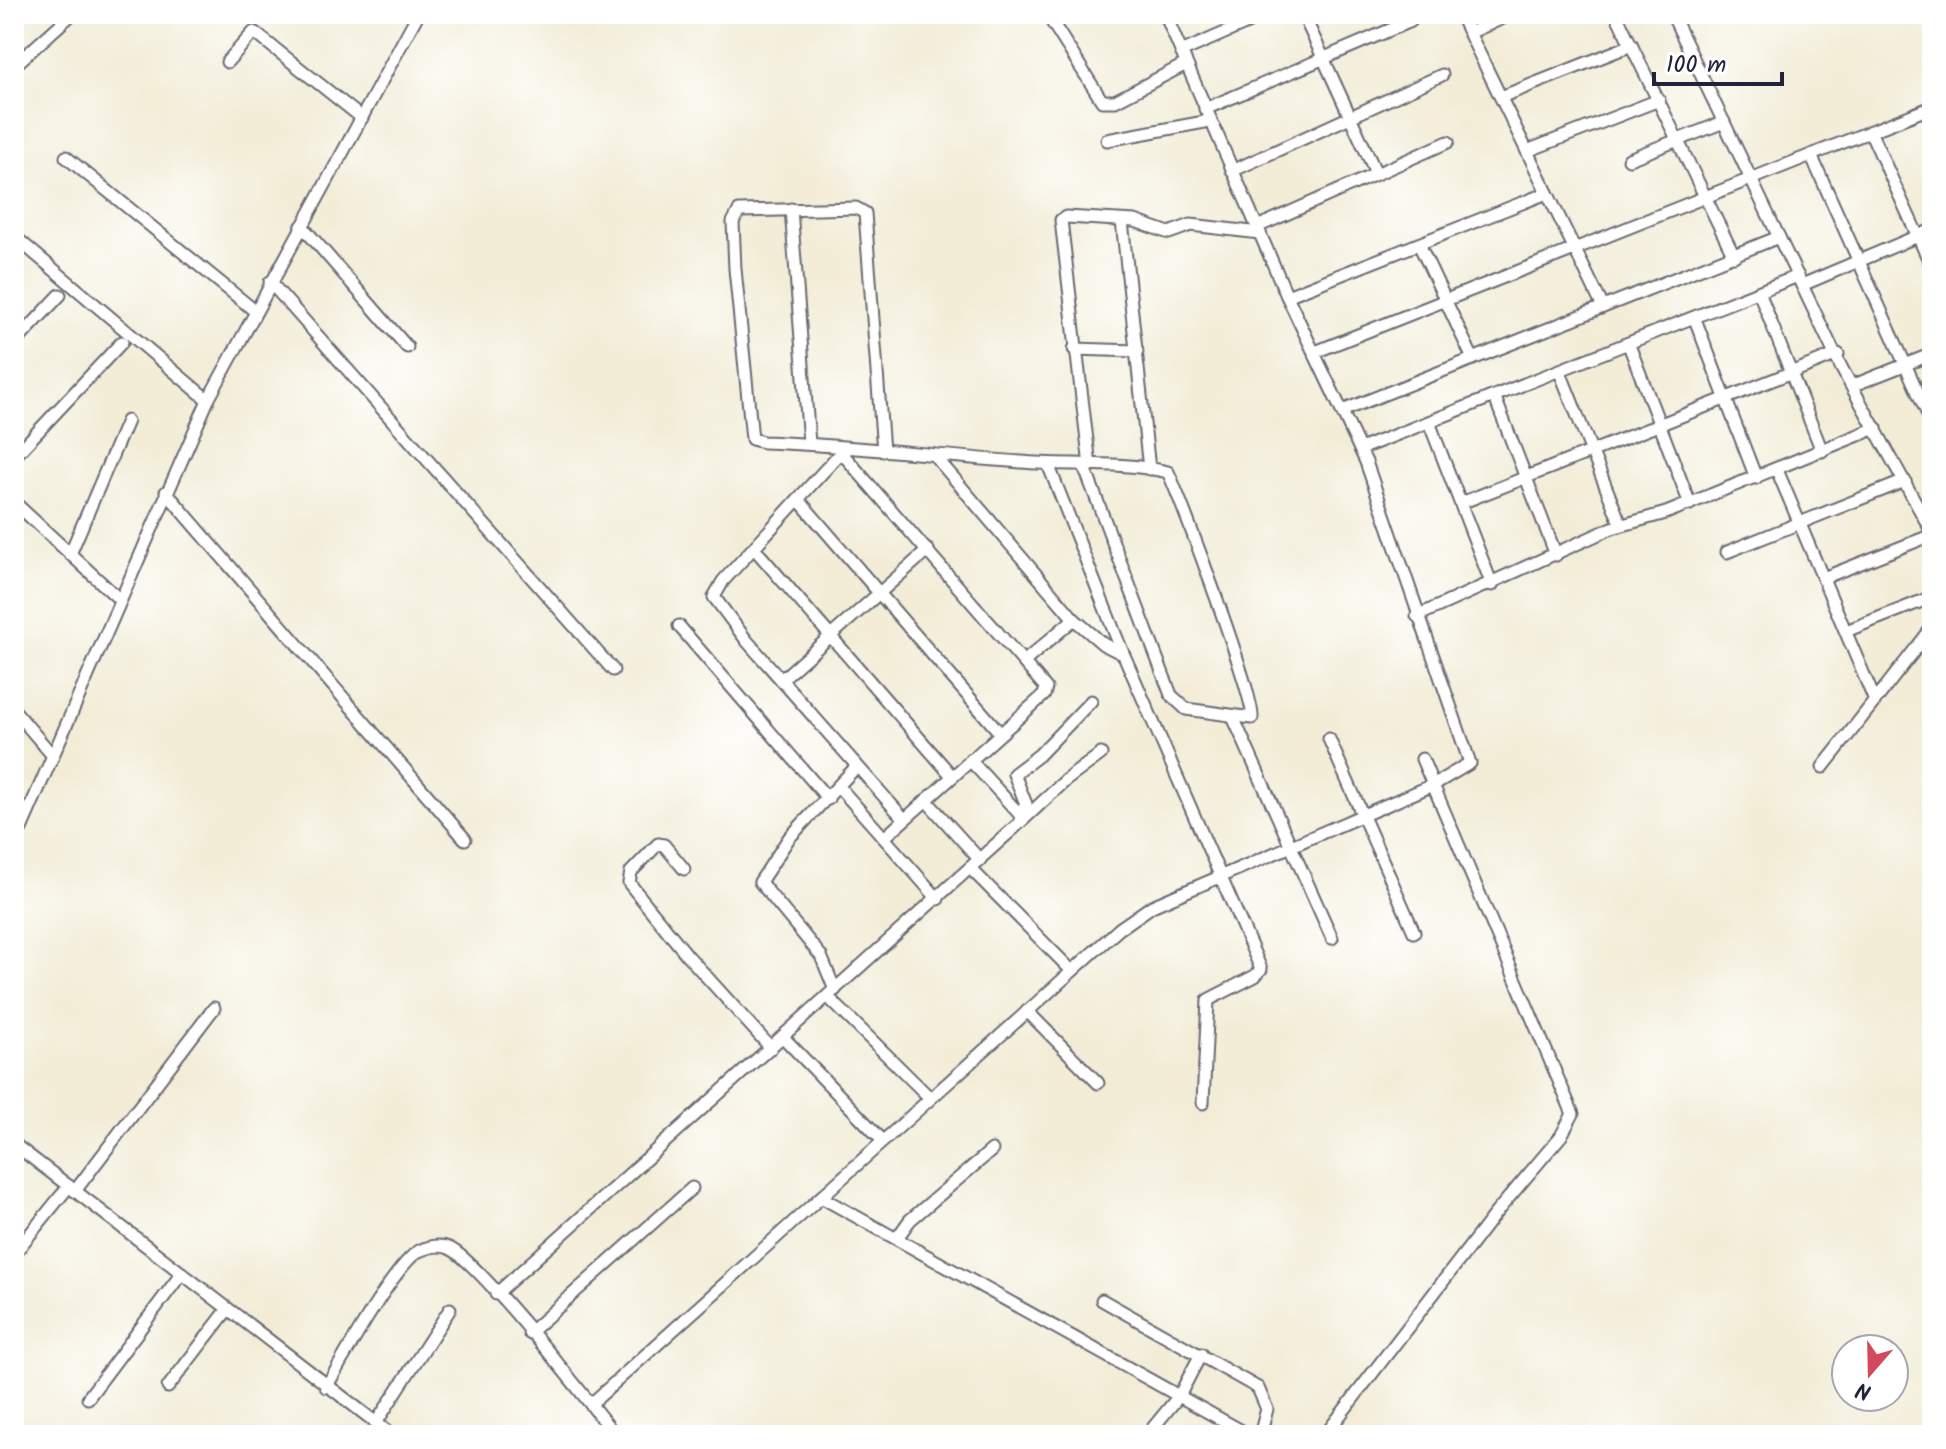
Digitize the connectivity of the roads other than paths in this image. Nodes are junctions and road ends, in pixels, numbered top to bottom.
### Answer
1 (72, 14) edge
2 (418, 14) edge
3 (1047, 14) edge
4 (1165, 14) edge
5 (1268, 14) edge
6 (1303, 14) edge
7 (1460, 14) edge
8 (1512, 14) edge
9 (1616, 14) edge
10 (1672, 14) edge
11 (1411, 21) dead end
12 (1469, 33) junction
13 (1632, 45) junction
14 (1181, 52) junction
15 (1323, 59) junction
16 (227, 62) dead end
17 (1186, 64) junction
18 (14, 66) edge
19 (1442, 75) dead end
20 (1501, 97) junction
21 (1659, 100) junction
22 (1931, 109) edge
23 (1208, 115) junction
24 (1349, 116) junction
25 (362, 118) junction
26 (1724, 122) junction
27 (1870, 131) junction
28 (1107, 140) dead end
29 (1680, 141) junction
30 (1448, 142) dead end
31 (1527, 151) junction
32 (1811, 155) junction
33 (66, 157) dead end
34 (1629, 159) dead end
35 (1232, 171) junction
36 (1376, 173) junction
37 (1752, 178) junction
38 (1547, 193) junction
39 (1707, 196) junction
40 (791, 209) junction
41 (1122, 221) junction
42 (302, 226) junction
43 (1258, 230) junction
44 (1932, 230) edge
45 (14, 236) edge
46 (1918, 236) junction
47 (1779, 237) junction
48 (1419, 244) junction
49 (1575, 249) junction
50 (1734, 256) junction
51 (1859, 259) junction
52 (1932, 267) edge
53 (1800, 281) junction
54 (270, 282) junction
55 (1759, 292) junction
56 (60, 295) dead end
57 (1287, 296) junction
58 (1446, 300) junction
59 (1602, 305) junction
60 (255, 311) junction
61 (1695, 319) junction
62 (122, 342) dead end
63 (14, 344) edge
64 (1629, 345) junction
65 (407, 347) dead end
66 (1074, 349) junction
67 (1137, 351) junction
68 (1315, 352) junction
69 (1838, 354) junction
70 (1932, 354) edge
71 (1473, 359) junction
72 (1905, 364) junction
73 (1560, 372) junction
74 (1791, 372) junction
75 (1854, 385) junction
76 (1495, 398) junction
77 (1725, 399) junction
78 (208, 400) junction
79 (1342, 411) junction
80 (127, 421) dead end
81 (1429, 422) junction
82 (1932, 424) edge
83 (1659, 425) junction
84 (1876, 428) junction
85 (809, 443) junction
86 (1360, 449) junction
87 (844, 450) junction
88 (883, 451) junction
89 (1593, 451) junction
90 (1822, 451) junction
91 (934, 455) junction
92 (14, 457) edge
93 (1048, 464) junction
94 (1087, 466) junction
95 (1149, 469) junction
96 (1777, 470) junction
97 (1527, 477) junction
98 (1756, 478) junction
99 (1905, 481) junction
100 (166, 492) junction
101 (798, 499) junction
102 (14, 502) edge
103 (1461, 503) junction
104 (1690, 504) junction
105 (1799, 523) junction
106 (1621, 525) junction
107 (1932, 533) edge
108 (754, 548) junction
109 (928, 550) junction
110 (1727, 552) dead end
111 (70, 554) junction
112 (1556, 555) junction
113 (1823, 578) junction
114 (1492, 585) junction
115 (880, 592) junction
116 (1932, 597) edge
117 (120, 600) junction
118 (1417, 616) junction
119 (1074, 619) junction
120 (679, 626) dead end
121 (1932, 628) edge
122 (1846, 631) junction
123 (830, 636) junction
124 (1123, 654) junction
125 (1025, 661) junction
126 (613, 670) dead end
127 (782, 679) junction
128 (1091, 701) dead end
129 (1875, 701) junction
130 (14, 710) edge
131 (1233, 717) junction
132 (1000, 733) junction
133 (1329, 739) dead end
134 (1101, 754) dead end
135 (53, 756) junction
136 (1422, 759) dead end
137 (970, 760) junction
138 (857, 766) junction
139 (1823, 767) dead end
140 (952, 776) junction
141 (1433, 785) junction
142 (839, 787) junction
143 (828, 799) junction
144 (926, 800) junction
145 (1362, 816) junction
146 (1022, 817) junction
147 (904, 819) junction
148 (884, 838) junction
149 (465, 839) dead end
150 (14, 845) edge
151 (1290, 847) junction
152 (976, 864) junction
153 (684, 869) dead end
154 (1220, 877) junction
155 (938, 899) junction
156 (1414, 932) dead end
157 (1332, 938) dead end
158 (1072, 971) junction
159 (832, 994) junction
160 (214, 1008) dead end
161 (1027, 1011) junction
162 (783, 1037) junction
163 (771, 1048) junction
164 (1098, 1083) dead end
165 (930, 1098) junction
166 (1203, 1103) dead end
167 (883, 1141) junction
168 (14, 1144) edge
169 (992, 1150) dead end
170 (72, 1188) junction
171 (692, 1188) dead end
172 (821, 1197) junction
173 (897, 1238) junction
174 (14, 1254) edge
175 (182, 1273) junction
176 (496, 1294) junction
177 (1102, 1300) dead end
178 (228, 1309) junction
179 (450, 1309) dead end
180 (529, 1333) junction
181 (1201, 1354) junction
182 (168, 1387) dead end
183 (326, 1387) junction
184 (1179, 1396) junction
185 (88, 1398) dead end
186 (591, 1404) junction
187 (376, 1423) junction
188 (392, 1435) edge
189 (615, 1435) edge
190 (1147, 1435) edge
191 (1249, 1435) edge
192 (1260, 1435) edge
193 (1325, 1435) edge

1 - 18 street
2 - 25 street
3 - 17 street
4 - 14 street
5 - 14 street
6 - 15 street
7 - 12 street
8 - 12 street
9 - 13 street
10 - 26 street
11 - 15 street
12 - 20 street
13 - 20 street
13 - 21 street
14 - 17 street
15 - 23 street
15 - 24 street
16 - 25 street
17 - 23 street
19 - 24 street
20 - 31 street
21 - 29 street
21 - 31 street
22 - 27 street
23 - 28 street
23 - 35 street
24 - 35 street
24 - 36 street
25 - 42 street
26 - 29 street
26 - 37 street
27 - 32 street
27 - 46 street
29 - 34 street
29 - 39 street
30 - 36 street
31 - 38 street
32 - 37 street
32 - 51 street
33 - 60 street
35 - 43 street
36 - 43 street
37 - 39 street
37 - 47 street
38 - 48 street
38 - 49 street
39 - 49 street
39 - 50 street
40 - 85 street
40 - 85 street
40 - 88 street
41 - 43 street
41 - 66 street
41 - 67 street
42 - 54 street
42 - 65 street
43 - 57 street
44 - 46 street
45 - 78 street
46 - 51 street
46 - 52 street
47 - 50 street
47 - 53 street
48 - 57 street
48 - 58 street
49 - 58 street
49 - 59 street
50 - 59 street
51 - 53 street
51 - 72 street
53 - 55 street
53 - 69 street
54 - 60 street
54 - 126 street
55 - 61 street
55 - 74 street
56 - 63 street
57 - 68 street
58 - 68 street
58 - 71 street
59 - 71 street
60 - 78 street
61 - 64 street
61 - 77 street
62 - 92 street
64 - 73 street
64 - 83 street
66 - 67 street
66 - 94 street
67 - 95 street
68 - 79 street
69 - 74 street
69 - 75 street
70 - 72 street
71 - 79 street
72 - 75 street
72 - 82 street
73 - 76 street
73 - 89 street
74 - 77 street
74 - 90 street
75 - 84 street
76 - 81 street
76 - 97 street
77 - 83 street
77 - 98 street
78 - 100 street
79 - 86 street
80 - 111 street
81 - 86 street
81 - 103 street
83 - 89 street
83 - 104 street
84 - 90 street
84 - 99 street
85 - 87 street
86 - 118 street
87 - 88 street
87 - 101 street
87 - 109 street
88 - 91 street
89 - 97 street
89 - 106 street
90 - 96 street
91 - 93 street
91 - 119 street
93 - 94 street
93 - 124 street
94 - 95 street
94 - 131 street
95 - 131 street
96 - 98 street
96 - 105 street
97 - 103 street
97 - 112 street
98 - 104 street
99 - 105 street
99 - 107 street
100 - 117 street
100 - 149 street
101 - 108 street
101 - 115 street
102 - 111 street
103 - 114 street
104 - 106 street
105 - 110 street
105 - 113 street
106 - 112 street
107 - 113 street
108 - 123 street
108 - 127 street
109 - 115 street
109 - 125 street
111 - 117 street
112 - 114 street
113 - 122 street
114 - 118 street
115 - 123 street
115 - 132 street
116 - 122 street
117 - 135 street
118 - 141 street
119 - 124 street
119 - 125 street
120 - 143 street
121 - 129 street
122 - 129 street
123 - 127 street
123 - 140 street
124 - 154 street
125 - 132 street
127 - 138 street
128 - 146 street
129 - 139 street
130 - 135 street
131 - 151 street
132 - 137 street
133 - 145 street
134 - 146 street
135 - 150 street
136 - 141 street
137 - 140 street
137 - 146 street
138 - 142 street
138 - 147 street
140 - 144 street
141 - 145 street
141 - 193 street
142 - 143 street
142 - 148 street
143 - 159 street
144 - 147 street
144 - 152 street
145 - 151 street
145 - 156 street
146 - 152 street
147 - 148 street
148 - 155 street
151 - 154 street
151 - 157 street
152 - 155 street
152 - 158 street
153 - 163 street
154 - 158 street
154 - 166 street
155 - 159 street
158 - 161 street
159 - 162 street
159 - 165 street
160 - 170 street
161 - 164 street
161 - 165 street
162 - 163 street
162 - 167 street
163 - 176 street
165 - 167 street
167 - 172 street
168 - 170 street
169 - 173 street
170 - 174 street
170 - 175 street
171 - 180 street
172 - 173 street
172 - 186 street
173 - 184 street
175 - 178 street
175 - 185 street
176 - 180 street
176 - 183 street
177 - 181 street
178 - 182 street
178 - 183 street
179 - 187 street
180 - 186 street
181 - 184 street
181 - 192 street
183 - 187 street
184 - 190 street
184 - 191 street
186 - 189 street
187 - 188 street

